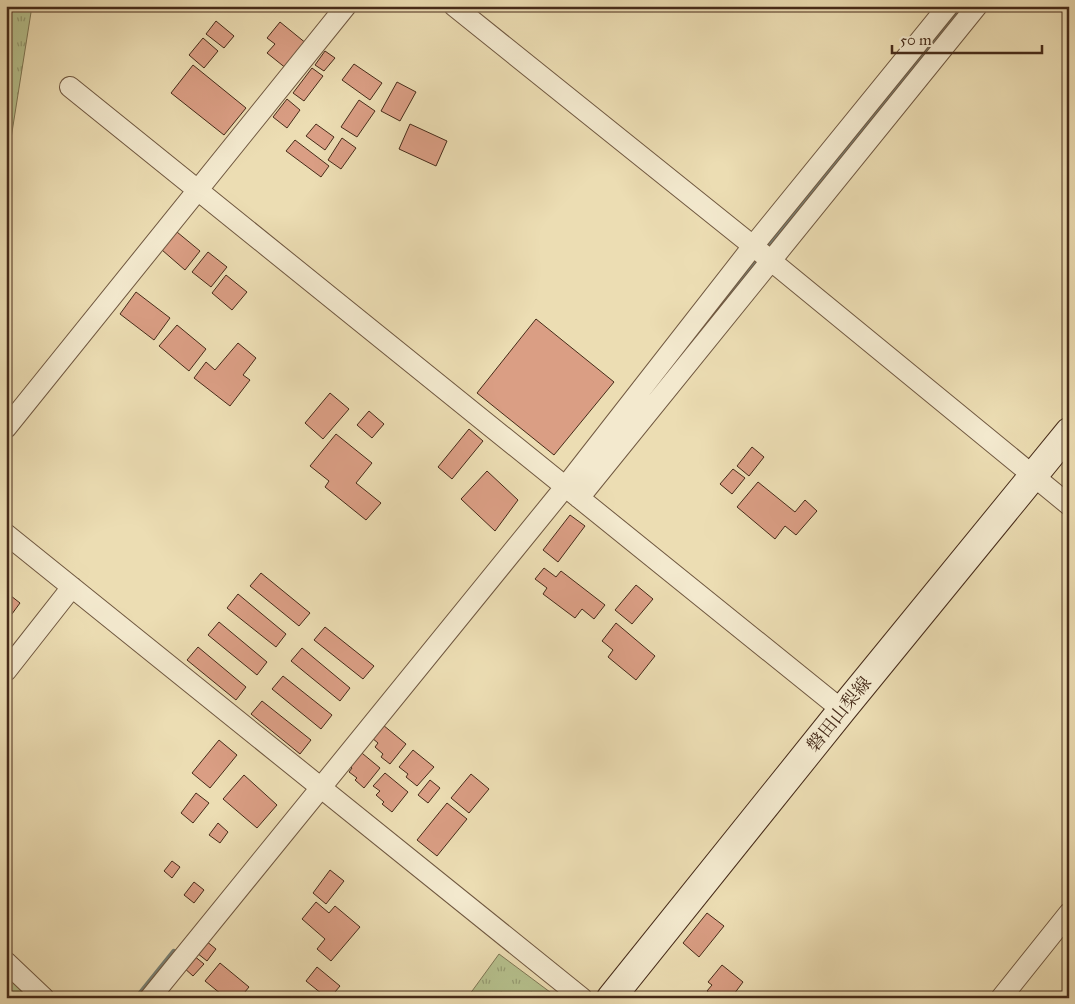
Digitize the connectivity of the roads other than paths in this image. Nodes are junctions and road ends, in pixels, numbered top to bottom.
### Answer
1 (346, 6) edge
2 (454, 6) edge
3 (948, 6) edge
4 (977, 6) edge
5 (70, 87) dead end
6 (198, 191) junction
7 (753, 246) junction
8 (771, 261) junction
9 (6, 428) edge
10 (1069, 432) edge
11 (1033, 476) junction
12 (572, 492) junction
13 (1069, 505) edge
14 (6, 534) edge
15 (72, 587) junction
16 (6, 671) edge
17 (842, 710) junction
18 (321, 788) junction
19 (1069, 913) edge
20 (6, 962) edge
21 (44, 998) edge
22 (150, 998) edge
23 (582, 998) edge
24 (611, 998) edge
25 (1001, 998) edge

1 - 6 street
2 - 7 street
3 - 7 street
4 - 8 street
5 - 6 street
6 - 9 street
6 - 12 street
7 - 8 street
7 - 12 street
8 - 11 street
8 - 12 street
10 - 11 main road, 磐田山梨線
11 - 13 street
11 - 17 main road, 磐田山梨線
12 - 17 street
12 - 18 street
14 - 15 street
15 - 16 street
15 - 18 street
17 - 24 main road, 磐田山梨線
18 - 22 street
18 - 23 street
19 - 25 street
20 - 21 street

